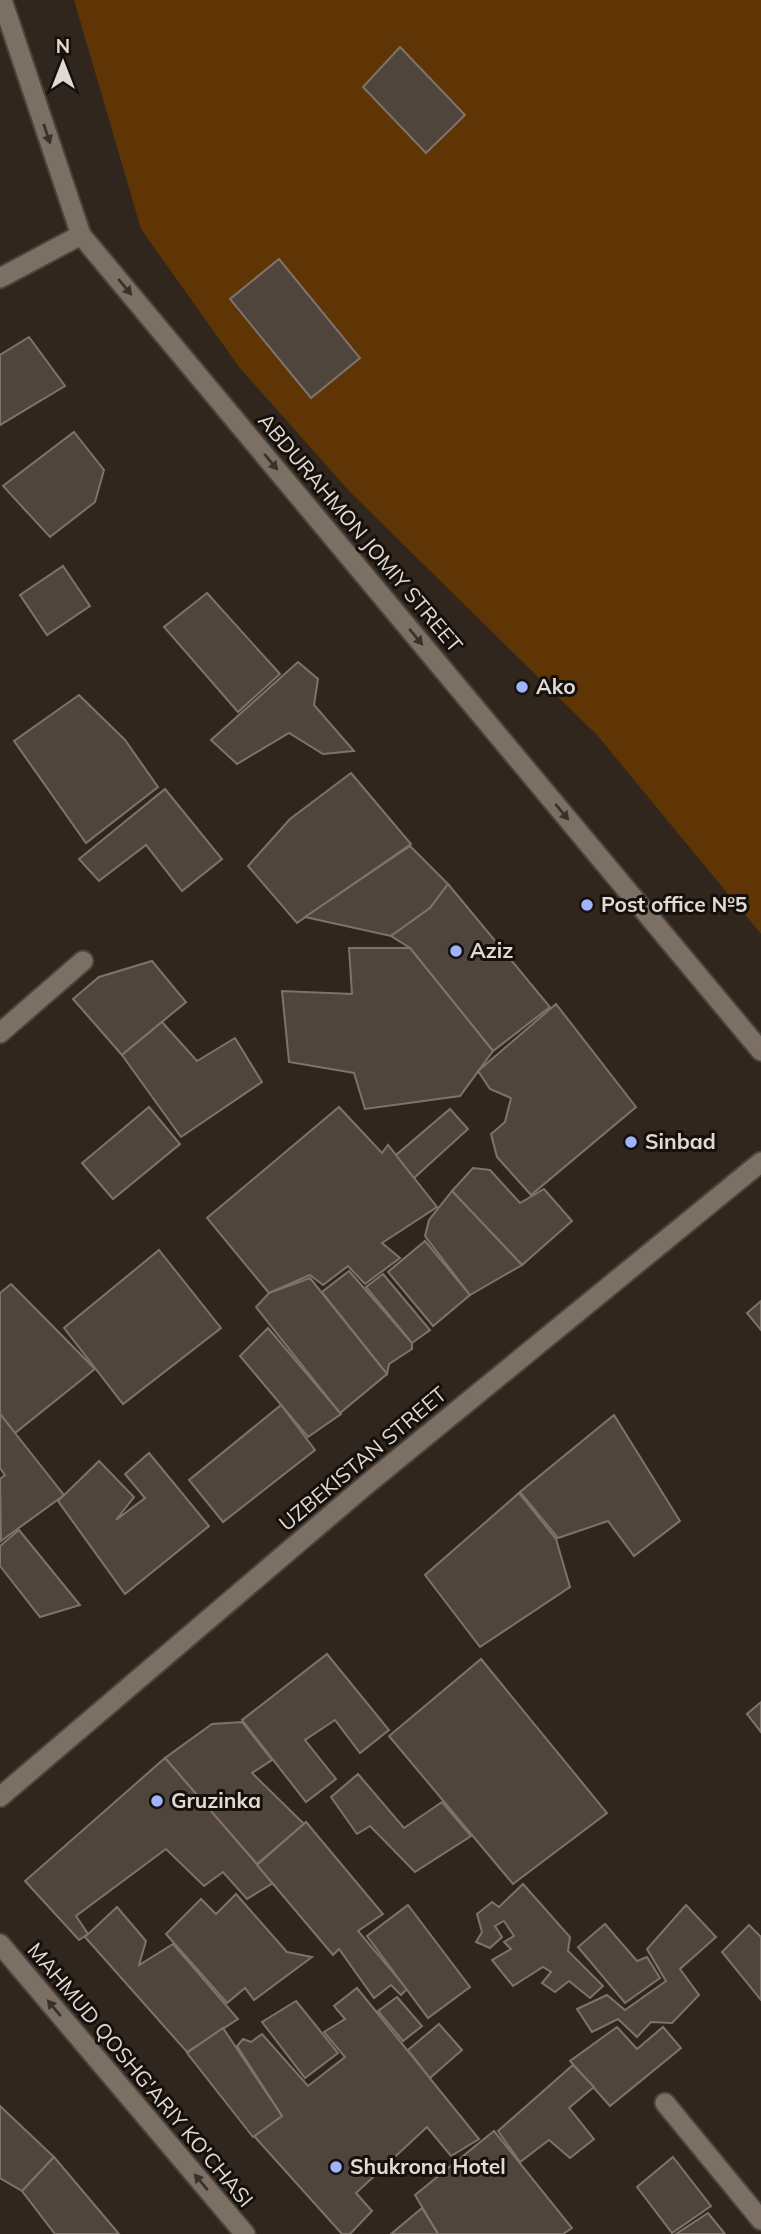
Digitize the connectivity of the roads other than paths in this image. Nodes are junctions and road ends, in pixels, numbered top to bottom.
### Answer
1 (2, 0) edge
2 (81, 235) junction
3 (0, 278) edge
4 (83, 961) dead end
5 (0, 1033) edge
6 (761, 1051) edge
7 (761, 1162) edge
8 (0, 1797) edge
9 (0, 1944) edge
10 (665, 2103) dead end
11 (761, 2220) edge
12 (245, 2234) edge

1 -> 2 main road, ABDURAHMON JOMIY STREET
2 - 3 main road
2 -> 6 main road, ABDURAHMON JOMIY STREET
4 - 5 main road
7 - 8 main road, UZBEKISTAN STREET
12 -> 9 main road, MAHMUD QOSHG'ARIY KO'CHASI
10 - 11 main road

